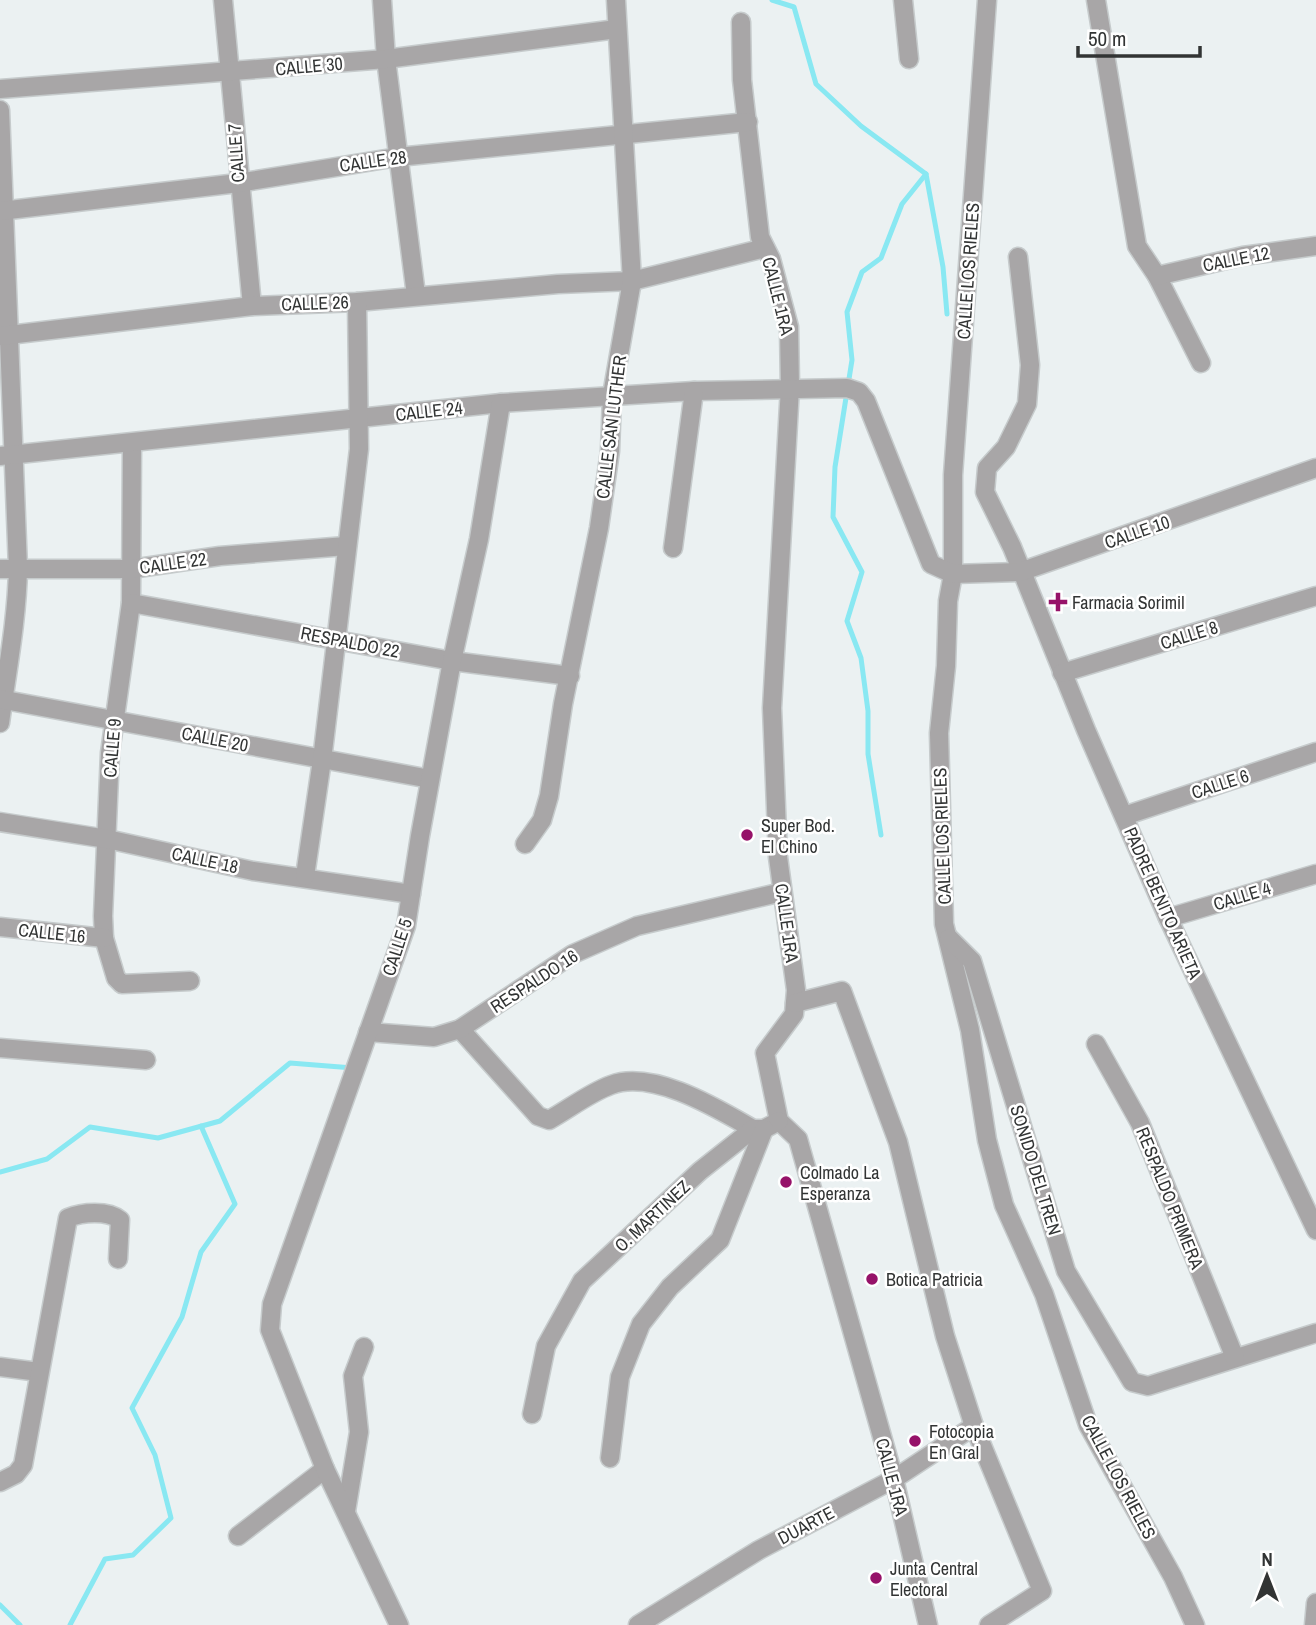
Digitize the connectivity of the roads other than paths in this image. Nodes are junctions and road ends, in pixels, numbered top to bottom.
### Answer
1 (223, 0) edge
2 (382, 0) edge
3 (616, 0) edge
4 (903, 0) edge
5 (987, 0) edge
6 (1096, 0) edge
7 (741, 22) dead end
8 (617, 29) junction
9 (386, 59) junction
10 (909, 59) dead end
11 (231, 73) junction
12 (0, 89) edge
13 (0, 110) edge
14 (748, 122) junction
15 (624, 135) junction
16 (398, 157) junction
17 (238, 183) junction
18 (2, 211) edge
19 (1316, 246) edge
20 (765, 248) junction
21 (1018, 257) dead end
22 (1157, 276) junction
23 (632, 281) junction
24 (416, 295) junction
25 (356, 302) junction
26 (252, 306) junction
27 (4, 336) edge
28 (1201, 363) dead end
29 (790, 387) junction
30 (694, 391) junction
31 (612, 395) junction
32 (501, 403) junction
33 (356, 419) junction
34 (132, 443) junction
35 (6, 455) edge
36 (1316, 467) edge
37 (346, 546) junction
38 (673, 548) dead end
39 (9, 568) edge
40 (131, 569) junction
41 (1020, 572) junction
42 (953, 574) junction
43 (1316, 596) edge
44 (131, 603) junction
45 (336, 639) junction
46 (452, 661) junction
47 (1062, 673) junction
48 (570, 676) junction
49 (1, 700) edge
50 (114, 720) junction
51 (0, 723) edge
52 (1316, 752) edge
53 (322, 760) junction
54 (430, 779) junction
55 (1124, 816) junction
56 (0, 821) edge
57 (107, 839) junction
58 (525, 844) dead end
59 (1316, 874) edge
60 (305, 876) junction
61 (782, 892) junction
62 (411, 894) junction
63 (1168, 918) junction
64 (0, 927) edge
65 (104, 938) junction
66 (949, 938) junction
67 (190, 981) dead end
68 (795, 1003) junction
69 (460, 1030) junction
70 (368, 1032) junction
71 (1096, 1044) dead end
72 (0, 1048) edge
73 (146, 1060) dead end
74 (765, 1126) junction
75 (1316, 1230) edge
76 (118, 1259) dead end
77 (1316, 1333) edge
78 (364, 1347) dead end
79 (1235, 1358) junction
80 (0, 1367) edge
81 (39, 1372) junction
82 (531, 1414) dead end
83 (974, 1426) junction
84 (610, 1458) dead end
85 (325, 1469) junction
86 (894, 1479) junction
87 (0, 1482) edge
88 (346, 1511) junction
89 (238, 1536) dead end
90 (1316, 1603) edge
91 (399, 1625) edge
92 (638, 1625) edge
93 (928, 1625) edge
94 (989, 1625) edge
95 (1195, 1625) edge
96 (1314, 1625) edge

1 - 11 street, CALLE 7
2 - 9 street
3 - 8 street, CALLE SAN LUTHER
4 - 10 street
5 - 42 street, CALLE LOS RIELES
6 - 22 street
7 - 14 street, CALLE 1RA
8 - 9 street, CALLE 30
8 - 15 street, CALLE SAN LUTHER
9 - 11 street, CALLE 30
9 - 16 street
11 - 12 street, CALLE 30
11 - 17 street, CALLE 7
13 - 18 street
14 - 15 street, CALLE 28
14 - 20 street, CALLE 1RA
15 - 16 street, CALLE 28
15 - 23 street, CALLE SAN LUTHER
16 - 17 street, CALLE 28
16 - 24 street
17 - 18 street, CALLE 28
17 - 26 street, CALLE 7
18 - 27 street
19 - 22 street, CALLE 12
20 - 23 street, CALLE 26
20 - 29 street, CALLE 1RA
21 - 41 street, PADRE BENITO ARIETA
22 - 28 street
23 - 24 street, CALLE 26
23 - 31 street, CALLE SAN LUTHER
24 - 25 street, CALLE 26
25 - 26 street, CALLE 26
25 - 33 street
26 - 27 street, CALLE 26
27 - 35 street
29 - 30 street, CALLE 24
29 - 42 street, CALLE 24
29 - 61 street, CALLE 1RA
30 - 31 street, CALLE 24
30 - 38 street
31 - 32 street, CALLE 24
31 - 48 street, CALLE SAN LUTHER
32 - 33 street, CALLE 24
32 - 46 street, CALLE 5
33 - 34 street, CALLE 24
33 - 37 street
34 - 35 street, CALLE 24
34 - 40 street, CALLE 9
35 - 39 street
36 - 41 street, CALLE 10
37 - 40 street, CALLE 22
37 - 45 street
39 - 40 street, CALLE 22
39 - 49 street
40 - 44 street, CALLE 9
41 - 42 street, CALLE 10
41 - 47 street, PADRE BENITO ARIETA
42 - 66 street, CALLE LOS RIELES
43 - 47 street, CALLE 8
44 - 45 street, RESPALDO 22
44 - 50 street, CALLE 9
45 - 46 street, RESPALDO 22
45 - 53 street
46 - 48 street, RESPALDO 22
46 - 54 street, CALLE 5
47 - 55 street, PADRE BENITO ARIETA
48 - 58 street, CALLE SAN LUTHER
49 - 50 street, CALLE 20
49 - 51 street
50 - 53 street, CALLE 20
50 - 57 street, CALLE 9
52 - 55 street, CALLE 6
53 - 54 street, CALLE 20
53 - 60 street
54 - 62 street, CALLE 5
55 - 63 street, PADRE BENITO ARIETA
56 - 57 street, CALLE 18
57 - 60 street, CALLE 18
57 - 65 street, CALLE 9
59 - 63 street, CALLE 4
60 - 62 street, CALLE 18
61 - 68 street, CALLE 1RA
61 - 69 street, RESPALDO 16
62 - 70 street, CALLE 5
63 - 75 street, PADRE BENITO ARIETA
64 - 65 street, CALLE 16
65 - 67 street, CALLE 9
66 - 79 street, SONIDO DEL TREN
66 - 95 street, CALLE LOS RIELES
68 - 74 street, CALLE 1RA
68 - 83 street
69 - 70 street, RESPALDO 16
69 - 74 street
70 - 85 street, CALLE 5
71 - 79 street, RESPALDO PRIMERA
72 - 73 street
74 - 82 street, O. MARTINEZ
74 - 84 street
74 - 86 street, CALLE 1RA
76 - 81 street
77 - 79 street
78 - 88 street
80 - 81 street
81 - 87 street
83 - 86 street, DUARTE
83 - 94 street
85 - 88 street, CALLE 5
85 - 89 street
86 - 92 street, DUARTE
86 - 93 street, CALLE 1RA
88 - 91 street, CALLE 5
90 - 96 street

